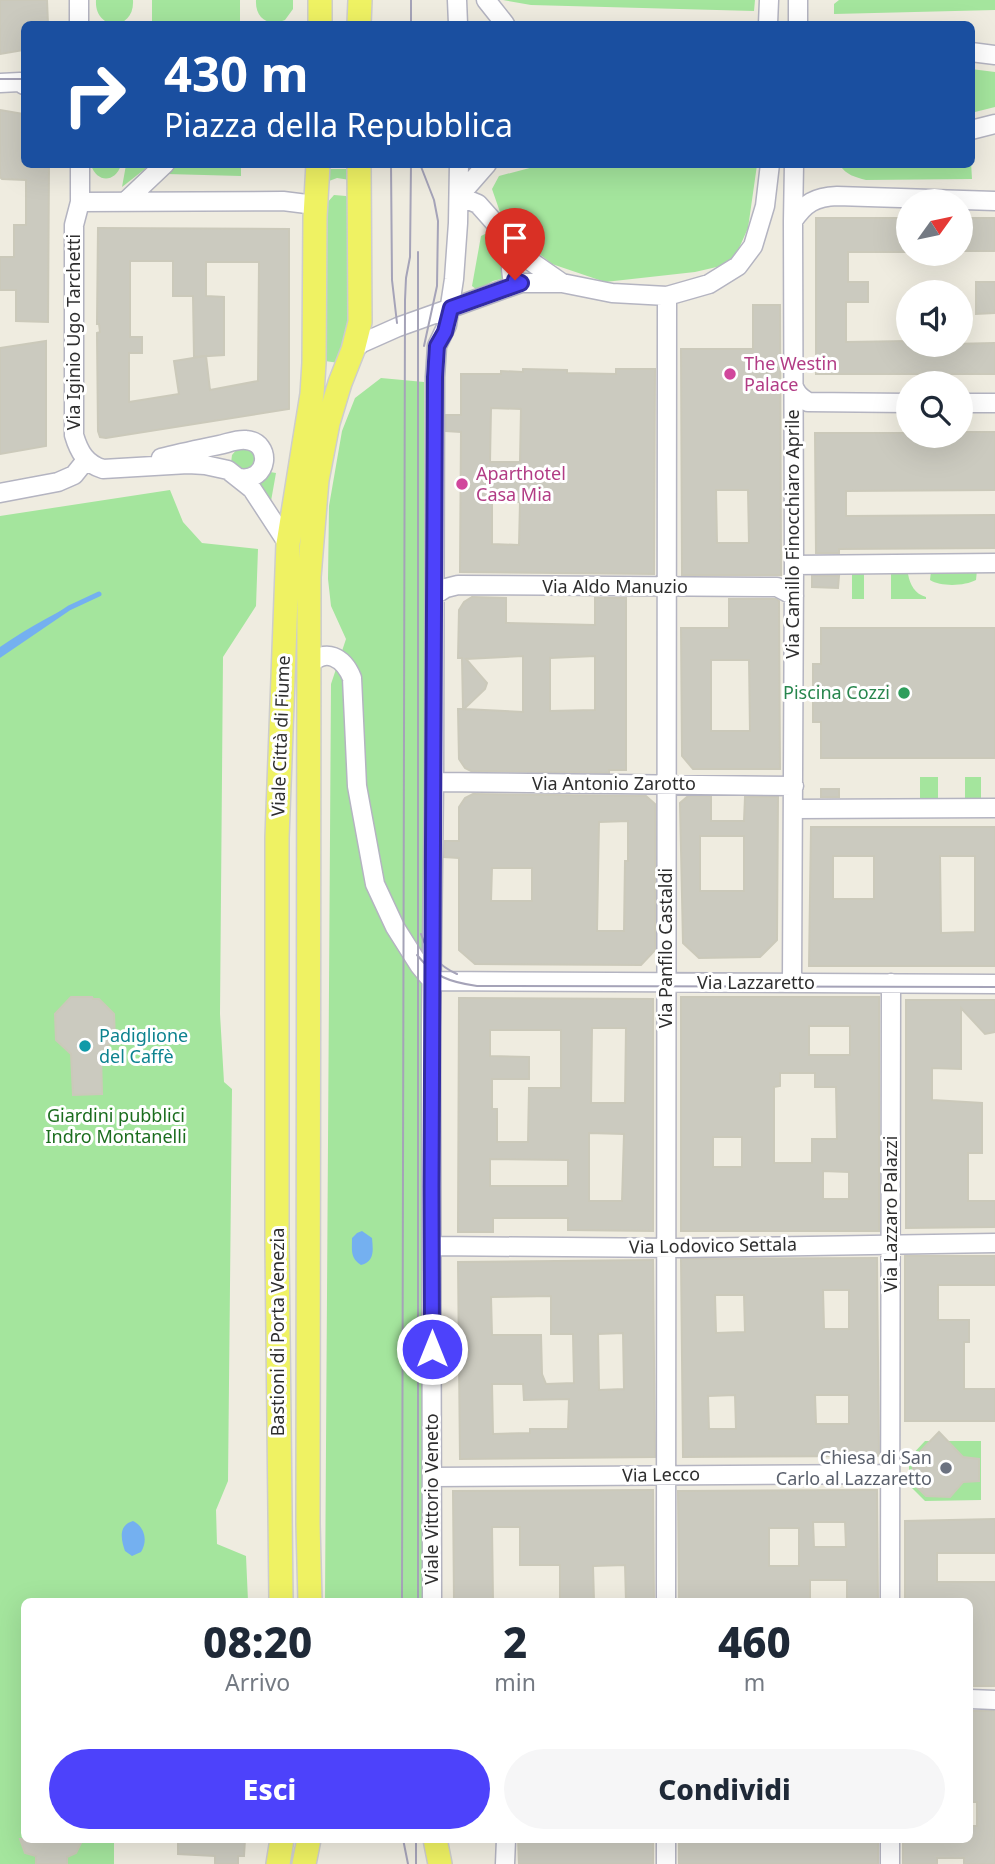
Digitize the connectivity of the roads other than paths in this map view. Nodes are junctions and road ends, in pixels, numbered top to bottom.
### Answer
1 (79, 0) edge
2 (320, 0) edge
3 (359, 0) edge
4 (457, 0) edge
5 (486, 0) edge
6 (769, 0) edge
7 (799, 0) edge
8 (79, 21) edge
9 (320, 21) edge
10 (359, 21) edge
11 (458, 21) edge
12 (503, 21) edge
13 (768, 21) edge
14 (798, 21) edge
15 (975, 52) edge
16 (995, 55) edge
17 (21, 82) edge
18 (0, 83) edge
19 (995, 124) edge
20 (975, 129) edge
21 (80, 168) edge
22 (161, 168) edge
23 (318, 168) edge
24 (359, 168) edge
25 (458, 168) edge
26 (484, 168) edge
27 (771, 168) edge
28 (794, 168) edge
29 (459, 196) junction
30 (127, 200) junction
31 (80, 201) junction
32 (995, 201) edge
33 (315, 205) junction
34 (793, 221) junction
35 (530, 260) junction
36 (525, 282) junction
37 (562, 283) junction
38 (667, 296) junction
39 (451, 308) junction
40 (354, 350) junction
41 (793, 379) junction
42 (896, 403) edge
43 (973, 403) edge
44 (995, 403) edge
45 (318, 417) junction
46 (240, 440) junction
47 (86, 460) junction
48 (124, 469) junction
49 (234, 474) junction
50 (0, 493) edge
51 (288, 544) junction
52 (995, 563) edge
53 (794, 565) junction
54 (666, 587) junction
55 (435, 595) junction
56 (794, 596) junction
57 (309, 666) junction
58 (434, 782) junction
59 (667, 784) junction
60 (794, 786) junction
61 (995, 808) edge
62 (794, 809) junction
63 (432, 981) junction
64 (792, 983) junction
65 (891, 983) junction
66 (666, 984) junction
67 (995, 984) edge
68 (278, 1062) joint
69 (309, 1062) joint
70 (995, 1243) edge
71 (891, 1244) junction
72 (432, 1246) junction
73 (666, 1248) junction
74 (891, 1474) junction
75 (666, 1475) junction
76 (432, 1478) junction
77 (281, 1598) edge
78 (310, 1598) edge
79 (432, 1598) edge
80 (666, 1598) edge
81 (890, 1598) edge
82 (973, 1699) edge
83 (995, 1700) edge
84 (308, 1843) edge
85 (436, 1843) edge
86 (506, 1843) edge
87 (666, 1843) edge
88 (890, 1843) edge
89 (304, 1864) edge
90 (440, 1864) edge
91 (505, 1864) edge
92 (666, 1864) edge
93 (890, 1864) edge

1 - 8 street
2 - 9 main road
3 - 10 main road
4 - 11 street
5 - 12 street
6 - 13 street
7 - 14 street
15 - 16 street
17 - 18 street
19 - 20 street
21 - 31 street, Via Iginio Ugo Tarchetti
22 - 30 street
23 - 33 main road
24 - 40 main road
25 - 29 street, Viale Vittorio Veneto
26 - 29 street
27 - 38 street
28 - 34 street, Via Camillo Finocchiaro Aprile
29 - 35 street
29 - 39 street, Viale Vittorio Veneto
30 - 31 street
30 - 33 street
31 - 47 street, Via Iginio Ugo Tarchetti
32 - 34 street
33 - 45 main road
34 - 41 street, Via Camillo Finocchiaro Aprile
35 - 36 street
35 - 37 street
36 - 37 street
36 - 39 street
37 - 38 street
38 - 54 street, Via Panfilo Castaldi
39 - 40 street
39 - 55 street, Viale Vittorio Veneto
40 - 45 main road
41 - 42 street
41 - 53 street, Via Camillo Finocchiaro Aprile
43 - 44 street
45 - 51 main road, Viale Città di Fiume
45 - 57 main road, Viale Città di Fiume
46 - 48 street
46 - 49 street
46 - 49 street
47 - 48 street
47 - 50 street
48 - 49 street
49 - 51 street
51 - 68 main road, Viale Città di Fiume
52 - 53 street
53 - 56 street, Via Camillo Finocchiaro Aprile
54 - 55 street, Via Aldo Manuzio
54 - 56 street, Via Aldo Manuzio
54 - 59 street, Via Panfilo Castaldi
55 - 58 street, Viale Vittorio Veneto
56 - 60 street, Via Camillo Finocchiaro Aprile
57 - 63 street, Viale Città di Fiume
57 - 69 main road, Viale Città di Fiume
58 - 59 street, Via Antonio Zarotto
58 - 63 street, Viale Vittorio Veneto
59 - 60 street, Via Antonio Zarotto
59 - 66 street, Via Panfilo Castaldi
60 - 62 street, Via Camillo Finocchiaro Aprile
61 - 62 street
62 - 64 street, Via Camillo Finocchiaro Aprile
63 - 66 street, Via Lazzaretto
63 - 72 street, Viale Vittorio Veneto
64 - 65 street, Via Lazzaretto
64 - 66 street, Via Lazzaretto
65 - 67 street, Via Lazzaretto
65 - 71 street, Via Lazzaro Palazzi
66 - 73 street, Via Panfilo Castaldi
68 - 77 main road, Bastioni di Porta Venezia
69 - 78 main road, Bastioni di Porta Venezia
70 - 71 street, Via Lodovico Settala
71 - 73 street, Via Lodovico Settala
71 - 74 street, Via Lazzaro Palazzi
72 - 73 street, Via Lodovico Settala
72 - 76 street, Viale Vittorio Veneto
73 - 75 street, Via Panfilo Castaldi
74 - 75 street, Via Lecco
74 - 81 street, Via Lazzaro Palazzi
75 - 76 street, Via Lecco
75 - 80 street, Via Panfilo Castaldi
76 - 79 street, Viale Vittorio Veneto
82 - 83 street
84 - 89 main road
85 - 90 main road
86 - 91 street
87 - 92 street
88 - 93 street

